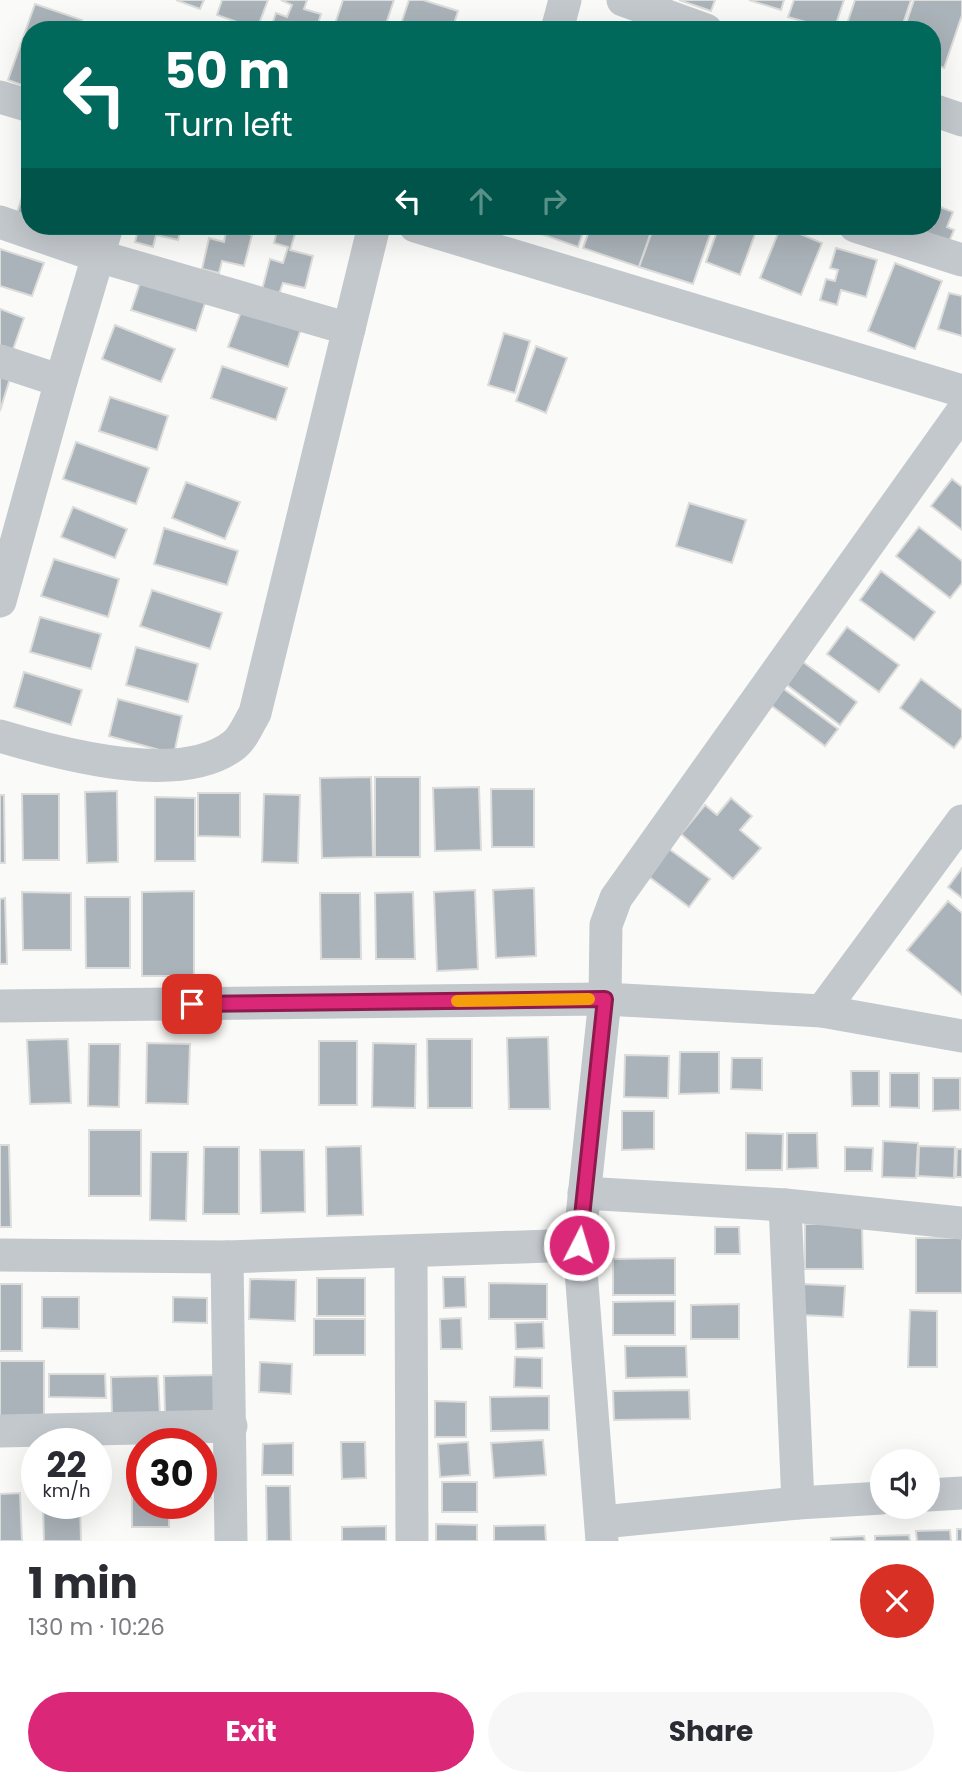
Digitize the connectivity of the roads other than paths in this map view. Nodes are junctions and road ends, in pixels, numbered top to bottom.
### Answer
1 (565, 0) edge
2 (622, 0) edge
3 (559, 21) edge
4 (681, 21) edge
5 (0, 97) edge
6 (21, 103) edge
7 (941, 113) edge
8 (962, 120) edge
9 (0, 222) edge
10 (21, 226) edge
11 (70, 235) edge
12 (372, 235) edge
13 (474, 235) edge
14 (883, 235) edge
15 (500, 239) edge
16 (102, 241) edge
17 (962, 260) edge
18 (349, 329) junction
19 (0, 361) edge
20 (61, 381) junction
21 (962, 391) edge
22 (962, 412) edge
23 (0, 601) edge
24 (0, 736) edge
25 (962, 821) edge
26 (605, 999) junction
27 (0, 1006) edge
28 (822, 1011) junction
29 (962, 1037) edge
30 (584, 1193) junction
31 (785, 1205) junction
32 (962, 1223) edge
33 (579, 1245) junction
34 (411, 1252) junction
35 (0, 1255) edge
36 (228, 1257) junction
37 (231, 1426) junction
38 (0, 1431) edge
39 (962, 1493) edge
40 (940, 1494) edge
41 (870, 1499) edge
42 (798, 1503) junction
43 (602, 1531) edge
44 (231, 1541) edge
45 (412, 1541) edge

1 - 3 street
2 - 4 street
5 - 6 street
7 - 8 street
9 - 10 street
11 - 16 street
12 - 18 street
13 - 15 street
14 - 17 street
15 - 21 street
16 - 18 street
16 - 20 street
18 - 24 street
19 - 20 street
20 - 23 street
22 - 26 street
25 - 28 street
26 - 27 street
26 - 28 street
26 - 30 street
28 - 29 street
30 - 31 street
30 - 33 street
31 - 32 street
31 - 42 street
33 - 34 street
33 - 43 street
34 - 36 street
34 - 45 street
35 - 36 street
36 - 37 street
37 - 38 street
37 - 44 street
39 - 40 street
41 - 42 street
42 - 43 street

